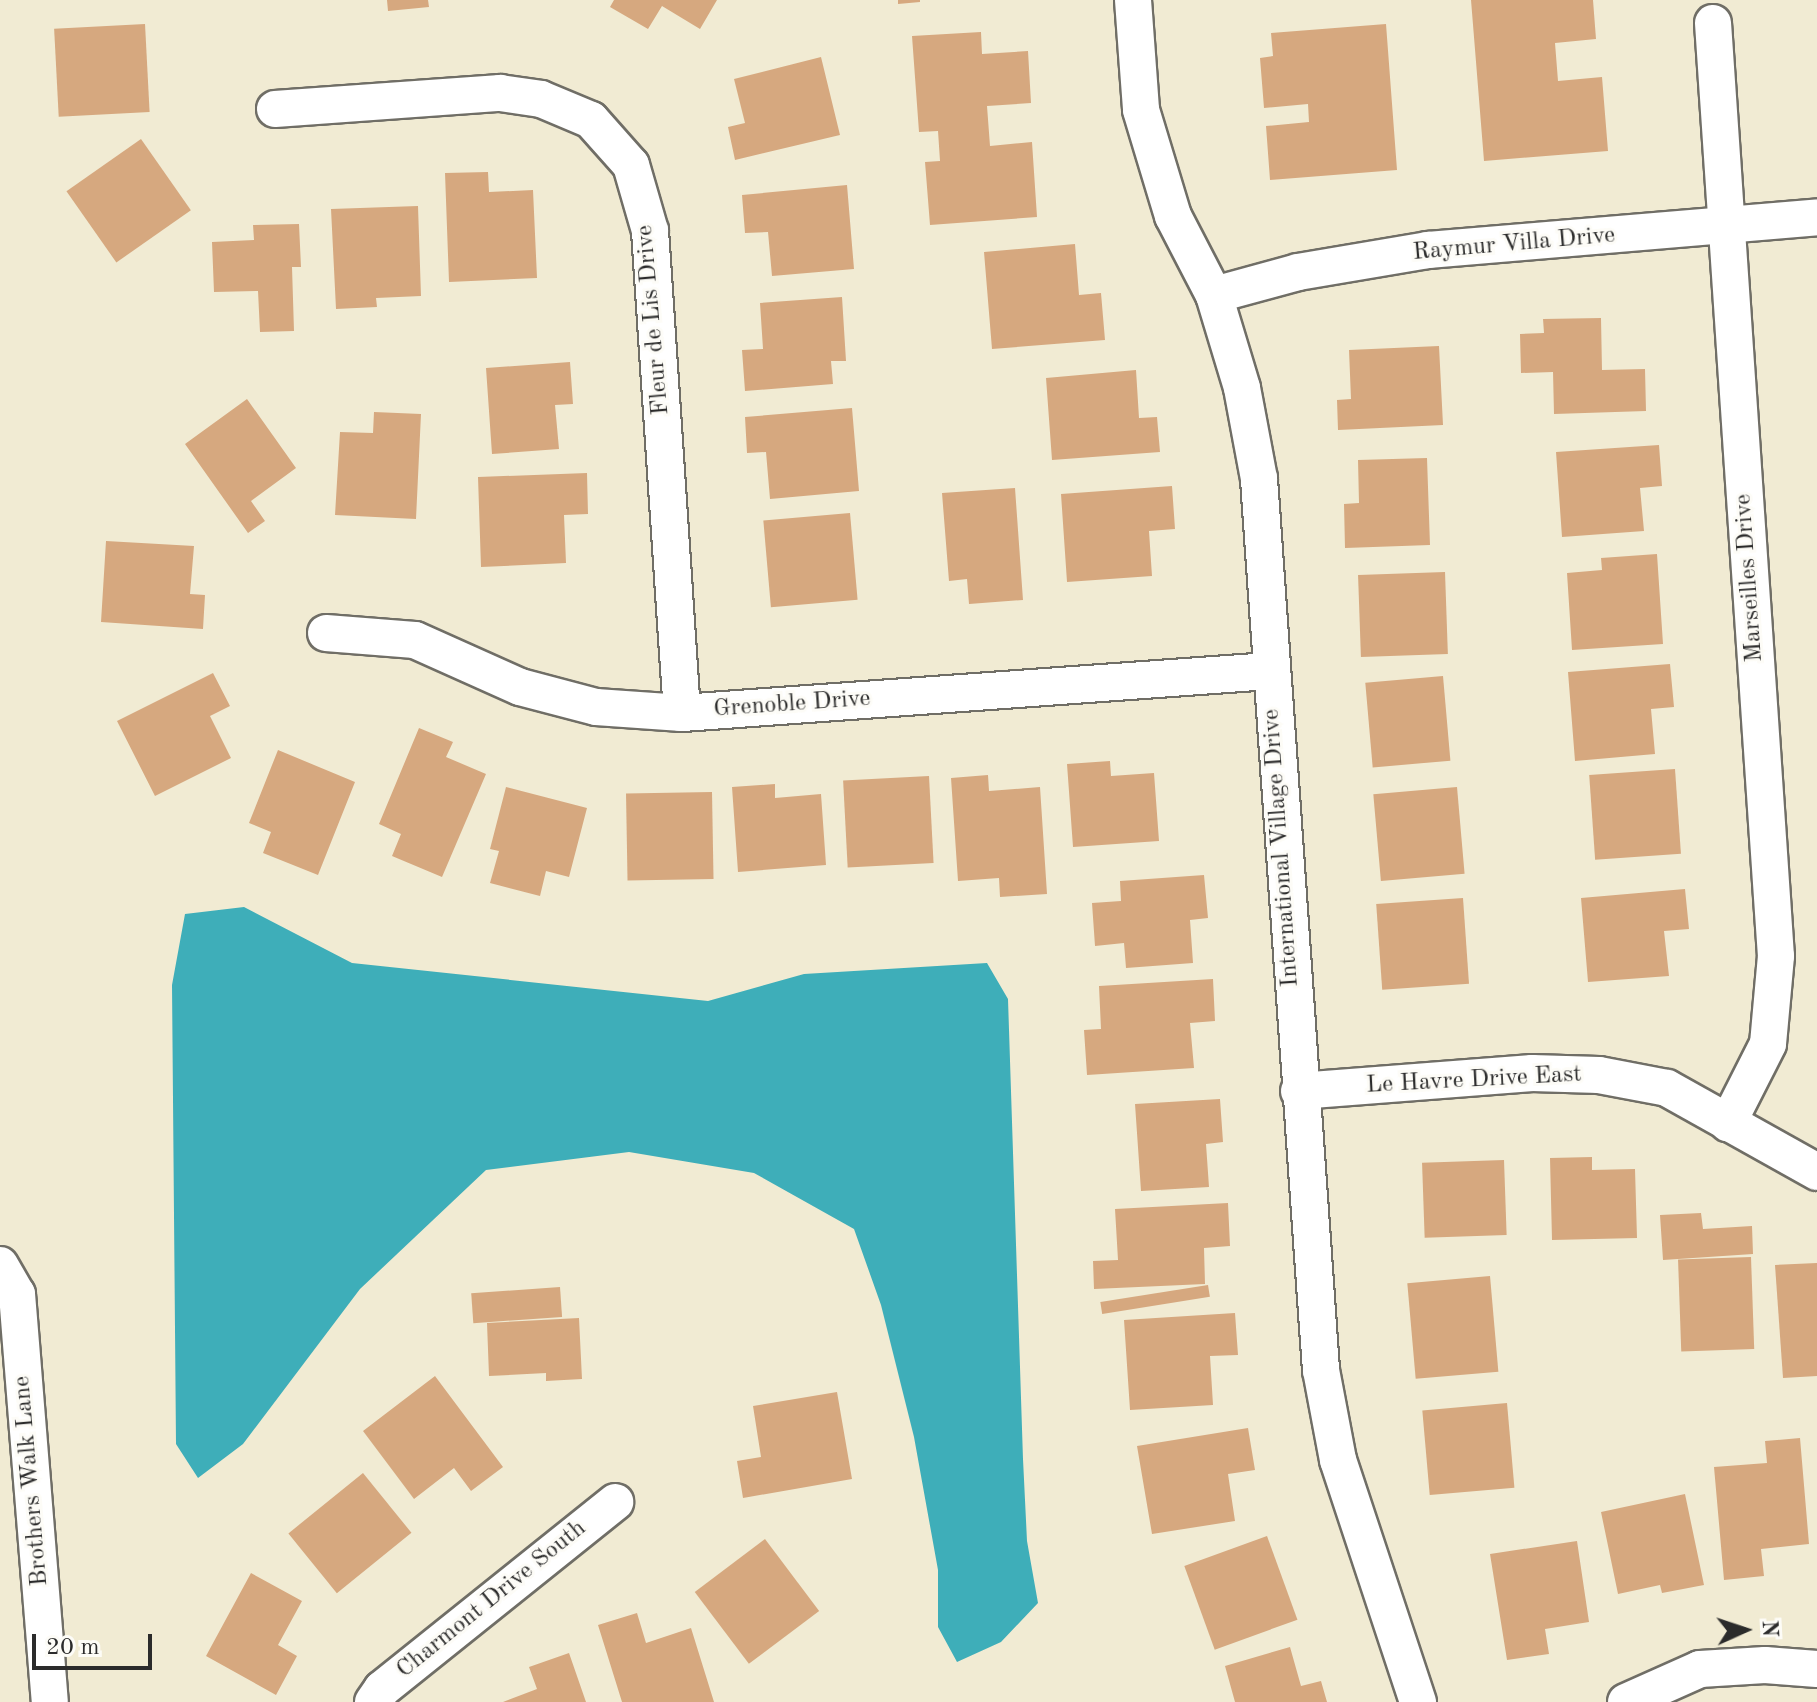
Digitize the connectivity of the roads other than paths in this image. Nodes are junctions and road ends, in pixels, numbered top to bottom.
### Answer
1 (1133, 0) edge
2 (1713, 23) dead end
3 (275, 109) dead end
4 (1817, 217) edge
5 (1726, 228) junction
6 (1214, 295) junction
7 (326, 633) dead end
8 (1269, 671) junction
9 (682, 713) junction
10 (1299, 1091) junction
11 (1728, 1123) junction
12 (1817, 1172) edge
13 (0, 1265) edge
14 (615, 1502) dead end
15 (1817, 1669) edge
16 (50, 1702) edge
17 (373, 1702) edge
18 (1418, 1702) edge
19 (1626, 1702) edge

1 - 6 street, International Village Drive
2 - 5 street, Marseilles Drive
3 - 9 street, Fleur de Lis Drive
4 - 5 street, Raymur Villa Drive
5 - 6 street, Raymur Villa Drive
5 - 11 street, Marseilles Drive
6 - 8 street, International Village Drive
7 - 9 street, Grenoble Drive
8 - 9 street, Grenoble Drive
8 - 10 street, International Village Drive
10 - 11 street, Le Havre Drive East
10 - 18 street, International Village Drive
11 - 12 street, Le Havre Drive East
13 - 16 street, Brothers Walk Lane
14 - 17 street, Charmont Drive South
15 - 19 street

